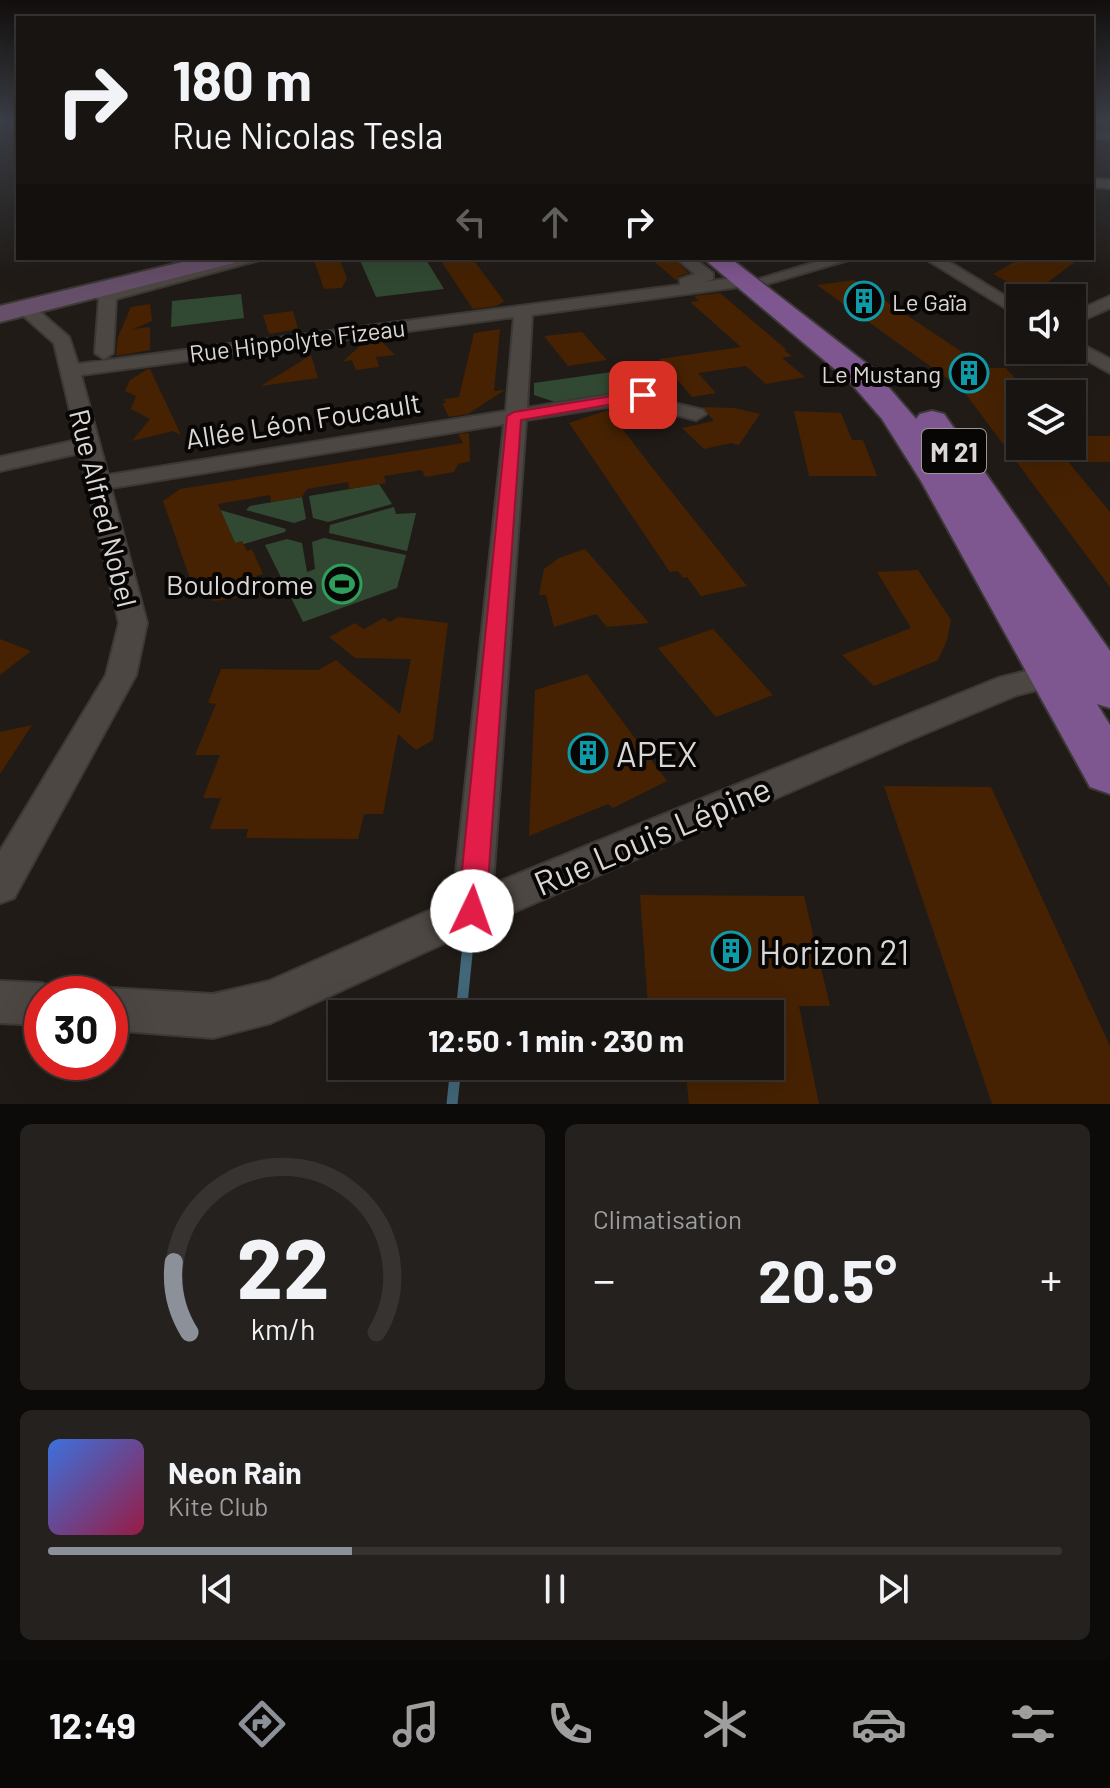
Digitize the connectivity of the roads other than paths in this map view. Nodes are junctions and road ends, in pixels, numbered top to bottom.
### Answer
1 (190, 260) edge
2 (219, 260) edge
3 (250, 260) edge
4 (686, 260) edge
5 (828, 260) edge
6 (935, 260) edge
7 (742, 269) edge
8 (98, 294) junction
9 (640, 295) junction
10 (1110, 301) edge
11 (1006, 303) edge
12 (8, 307) edge
13 (523, 311) junction
14 (1086, 313) edge
15 (1086, 352) edge
16 (104, 353) dead end
17 (1110, 367) edge
18 (71, 371) junction
19 (696, 414) dead end
20 (514, 416) junction
21 (88, 444) junction
22 (0, 464) edge
23 (100, 483) junction
24 (1092, 673) edge
25 (1110, 772) edge
26 (0, 886) edge
27 (472, 911) junction
28 (0, 1002) edge
29 (24, 1003) edge
30 (128, 1010) edge

1 - 12 main road
2 - 8 main road
3 - 8 street
4 - 9 street
5 - 7 street, Rue Hippolyte Fizeau
6 - 11 street
7 - 9 street, Rue Hippolyte Fizeau
7 - 24 main road, M 21
8 - 12 main road
8 - 16 street
9 - 13 street, Rue Hippolyte Fizeau
10 - 14 street
12 - 18 street, Rue Alfred Nobel
13 - 18 street, Rue Hippolyte Fizeau
13 - 20 street
15 - 17 street
18 - 21 street, Rue Alfred Nobel
19 - 20 street, Allée Léon Foucault
20 - 23 street, Allée Léon Foucault
20 - 27 street
21 - 22 street
21 - 23 street, Rue Alfred Nobel
23 - 26 street, Rue Alfred Nobel
24 - 25 main road, M 21
24 - 27 street, Rue Louis Lépine
27 - 30 street, Rue Louis Lépine
28 - 29 street

